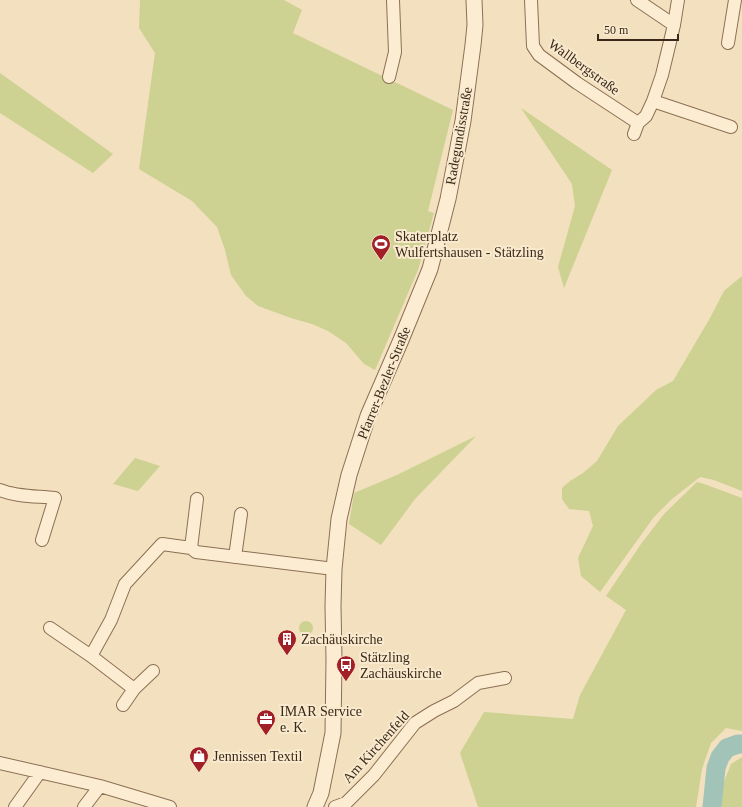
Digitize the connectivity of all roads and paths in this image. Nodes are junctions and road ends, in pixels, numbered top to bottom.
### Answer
1 (393, 0) edge
2 (474, 0) edge
3 (531, 0) edge
4 (637, 0) edge
5 (678, 0) edge
6 (734, 0) edge
7 (674, 25) junction
8 (728, 43) dead end
9 (389, 77) dead end
10 (653, 101) junction
11 (731, 128) dead end
12 (430, 269) joint
13 (0, 490) edge
14 (197, 499) dead end
15 (241, 514) dead end
16 (42, 540) dead end
17 (191, 548) junction
18 (235, 557) junction
19 (334, 569) junction
20 (50, 628) dead end
21 (91, 656) junction
22 (153, 672) dead end
23 (505, 678) dead end
24 (134, 689) junction
25 (123, 705) dead end
26 (0, 763) edge
27 (40, 772) junction
28 (100, 786) junction
29 (15, 807) edge
30 (84, 807) edge
31 (170, 807) edge
32 (316, 807) edge
33 (335, 807) edge

1 - 9 street
2 - 12 street, Radegundisstraße
3 - 10 street, Wallbergstraße
4 - 7 street
5 - 7 street
6 - 8 street
7 - 10 street
10 - 11 street
12 - 19 street, Pfarrer-Bezler-Straße
13 - 16 street
14 - 17 street
15 - 18 street
17 - 18 street
17 - 21 street
18 - 19 street
19 - 32 street, Pfarrer-Bezler-Straße
20 - 21 street
21 - 24 street
22 - 24 street
23 - 33 street, Am Kirchenfeld
24 - 25 street
26 - 27 street
27 - 28 street
27 - 29 street
28 - 30 street
28 - 31 street

